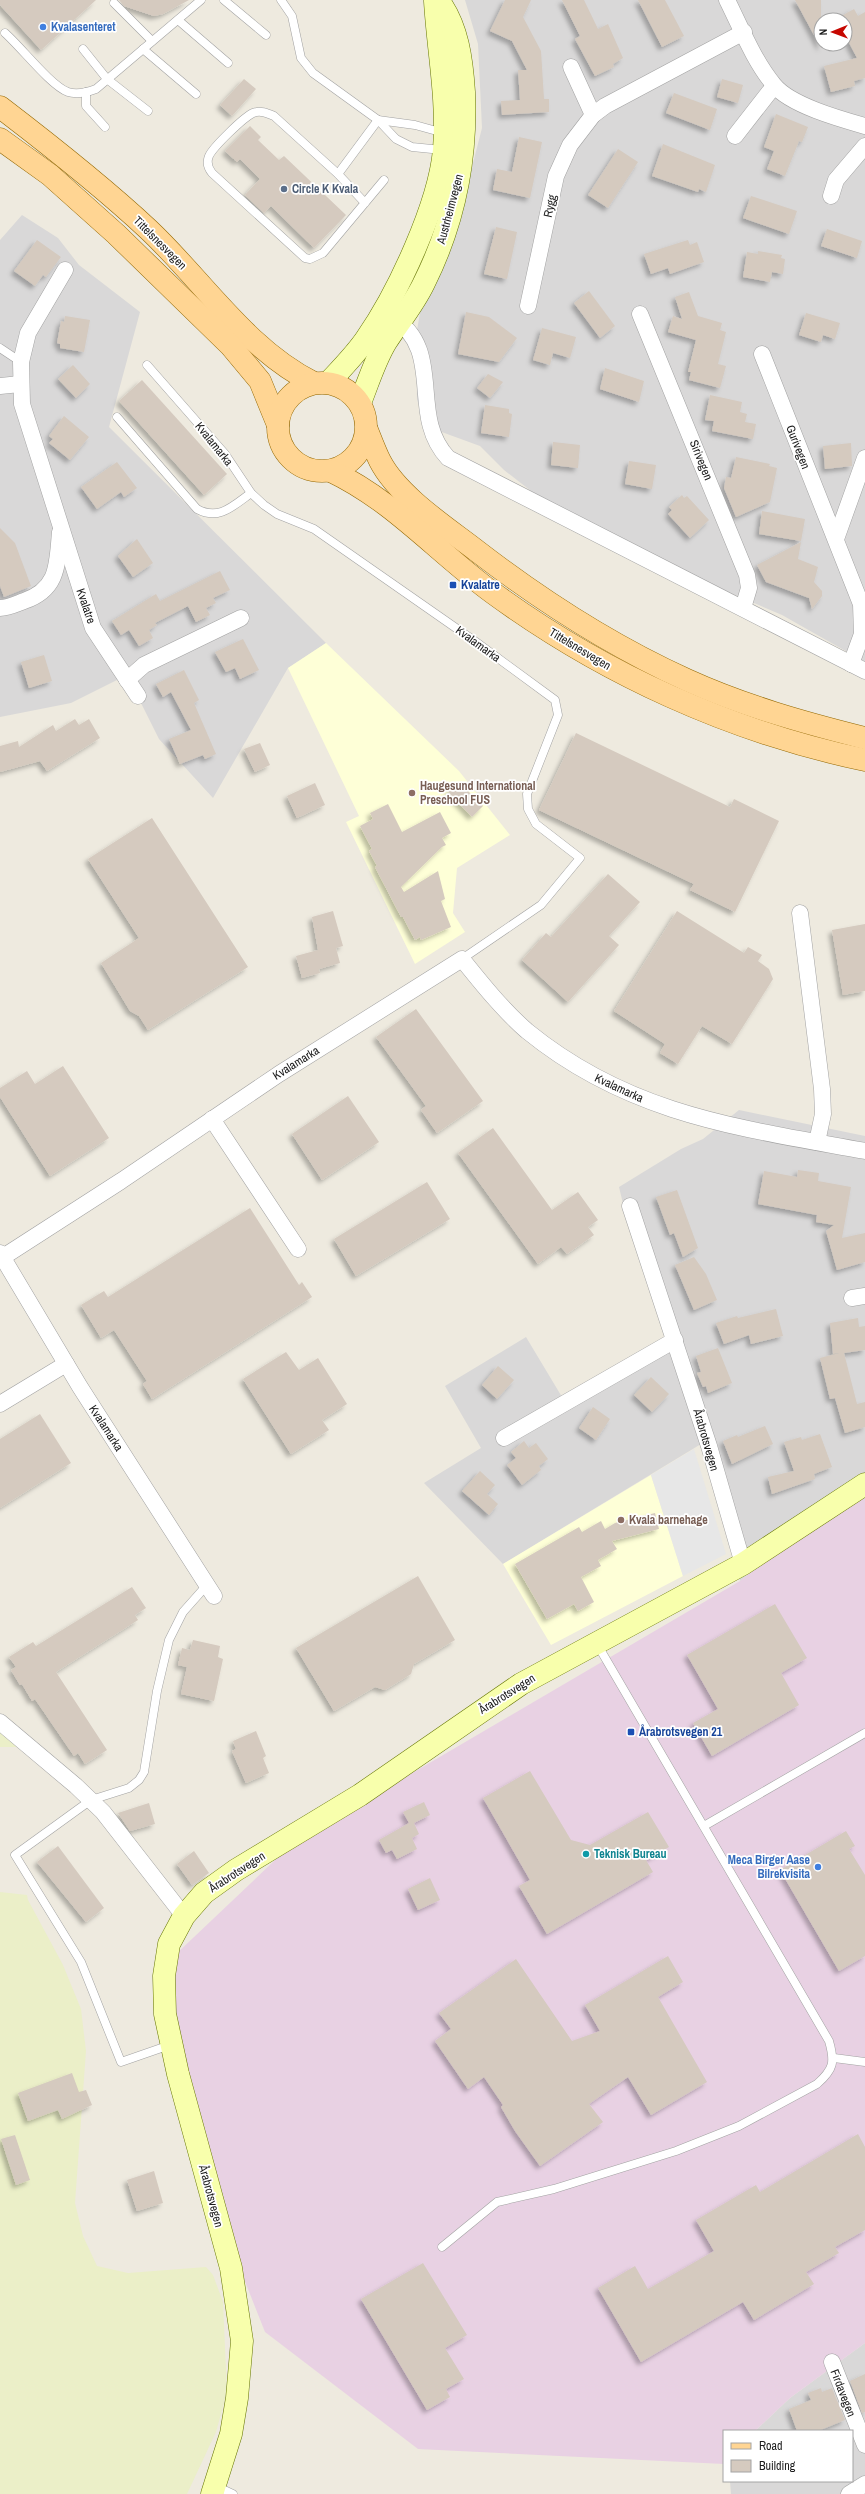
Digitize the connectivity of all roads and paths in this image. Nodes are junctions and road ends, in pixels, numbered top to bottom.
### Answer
1 (201, 0) edge
2 (224, 0) edge
3 (281, 0) edge
4 (435, 0) edge
5 (438, 0) edge
6 (727, 0) edge
7 (114, 4) dead end
8 (178, 20) junction
9 (744, 32) junction
10 (5, 33) dead end
11 (266, 35) dead end
12 (152, 41) junction
13 (83, 49) dead end
14 (143, 49) junction
15 (228, 63) dead end
16 (571, 67) dead end
17 (107, 79) junction
18 (774, 86) junction
19 (86, 92) junction
20 (196, 94) dead end
21 (0, 107) edge
22 (148, 111) dead end
23 (593, 114) junction
24 (378, 120) junction
25 (865, 126) edge
26 (105, 127) dead end
27 (735, 136) dead end
28 (0, 139) edge
29 (452, 141) junction
30 (865, 146) edge
31 (338, 174) junction
32 (384, 180) dead end
33 (831, 196) dead end
34 (365, 203) junction
35 (65, 270) dead end
36 (528, 306) dead end
37 (640, 314) dead end
38 (391, 317) junction
39 (0, 348) edge
40 (762, 354) dead end
41 (21, 362) junction
42 (147, 365) dead end
43 (321, 383) junction
44 (20, 384) junction
45 (0, 386) edge
46 (360, 403) junction
47 (117, 417) dead end
48 (278, 425) junction
49 (367, 430) junction
50 (865, 458) edge
51 (331, 471) junction
52 (250, 493) junction
53 (61, 525) junction
54 (836, 539) junction
55 (0, 608) edge
56 (743, 608) junction
57 (241, 618) dead end
58 (858, 667) edge
59 (127, 680) junction
60 (138, 696) dead end
61 (865, 738) edge
62 (865, 760) edge
63 (800, 913) dead end
64 (462, 959) junction
65 (212, 1119) junction
66 (817, 1142) junction
67 (865, 1152) edge
68 (630, 1206) dead end
69 (298, 1249) dead end
70 (1, 1255) edge
71 (675, 1340) junction
72 (66, 1364) junction
73 (0, 1404) edge
74 (504, 1438) dead end
75 (865, 1484) edge
76 (743, 1564) junction
77 (210, 1590) joint
78 (596, 1642) junction
79 (0, 1722) edge
80 (865, 1733) edge
81 (91, 1800) junction
82 (704, 1826) junction
83 (184, 1916) junction
84 (171, 2045) junction
85 (834, 2058) junction
86 (865, 2062) edge
87 (442, 2247) dead end
88 (832, 2362) dead end
89 (865, 2445) edge
90 (865, 2484) edge
91 (220, 2491) edge
92 (849, 2494) edge

1 - 8 lane
2 - 11 lane
3 - 24 lane
4 - 29 main road, Austrheimvegen
5 - 29 main road, Austrheimvegen
6 - 9 street
7 - 12 lane
8 - 12 lane
8 - 15 lane
9 - 18 street
9 - 23 street, Rygg
10 - 19 lane
12 - 14 lane
13 - 17 lane
14 - 17 lane
14 - 20 lane
16 - 23 street
17 - 19 lane
17 - 22 lane
18 - 25 street
18 - 27 street
19 - 26 lane
21 - 43 main road, Tittelsnesvegen
23 - 36 street, Rygg
24 - 29 lane
24 - 29 lane
24 - 31 lane
28 - 48 main road, Tittelsnesvegen
29 - 38 main road, Austrheimvegen
30 - 33 street
31 - 34 lane
31 - 34 lane
32 - 34 lane
35 - 41 street, Kvalatre
37 - 56 street, Sirivegen
38 - 43 main road, Austrheimvegen
38 - 46 main road, Austrheimvegen
38 - 56 street
39 - 41 lane
40 - 54 street, Gurivegen
41 - 44 street, Kvalatre
42 - 52 lane, Kvalamarka
43 - 46 main road
43 - 48 main road
44 - 45 street
44 - 53 street, Kvalatre
46 - 49 main road
47 - 52 lane
48 - 51 main road
49 - 51 main road
49 - 61 main road, Tittelsnesvegen
50 - 54 street
51 - 62 main road, Tittelsnesvegen
52 - 64 lane, Kvalamarka
53 - 55 street, Kvalatre
53 - 59 street, Kvalatre
54 - 58 street, Gurivegen
56 - 58 street
57 - 59 street
59 - 60 street, Kvalatre
63 - 66 street
64 - 65 street, Kvalamarka
64 - 66 street, Kvalamarka
65 - 69 street
65 - 70 street, Kvalamarka
66 - 67 street, Kvalamarka
68 - 71 street, Årabrotsvegen
70 - 72 street, Kvalamarka
71 - 74 street
71 - 76 street, Årabrotsvegen
72 - 73 street
72 - 77 street, Kvalamarka
75 - 76 main road, Årabrotsvegen
76 - 78 main road, Årabrotsvegen
77 - 81 lane
78 - 82 lane
78 - 83 main road, Årabrotsvegen
79 - 81 street
80 - 82 lane
81 - 83 street
81 - 84 lane
82 - 85 lane
83 - 84 main road, Årabrotsvegen
84 - 91 main road, Årabrotsvegen
85 - 86 lane
85 - 87 lane
88 - 89 street, Firdavegen
90 - 92 street

